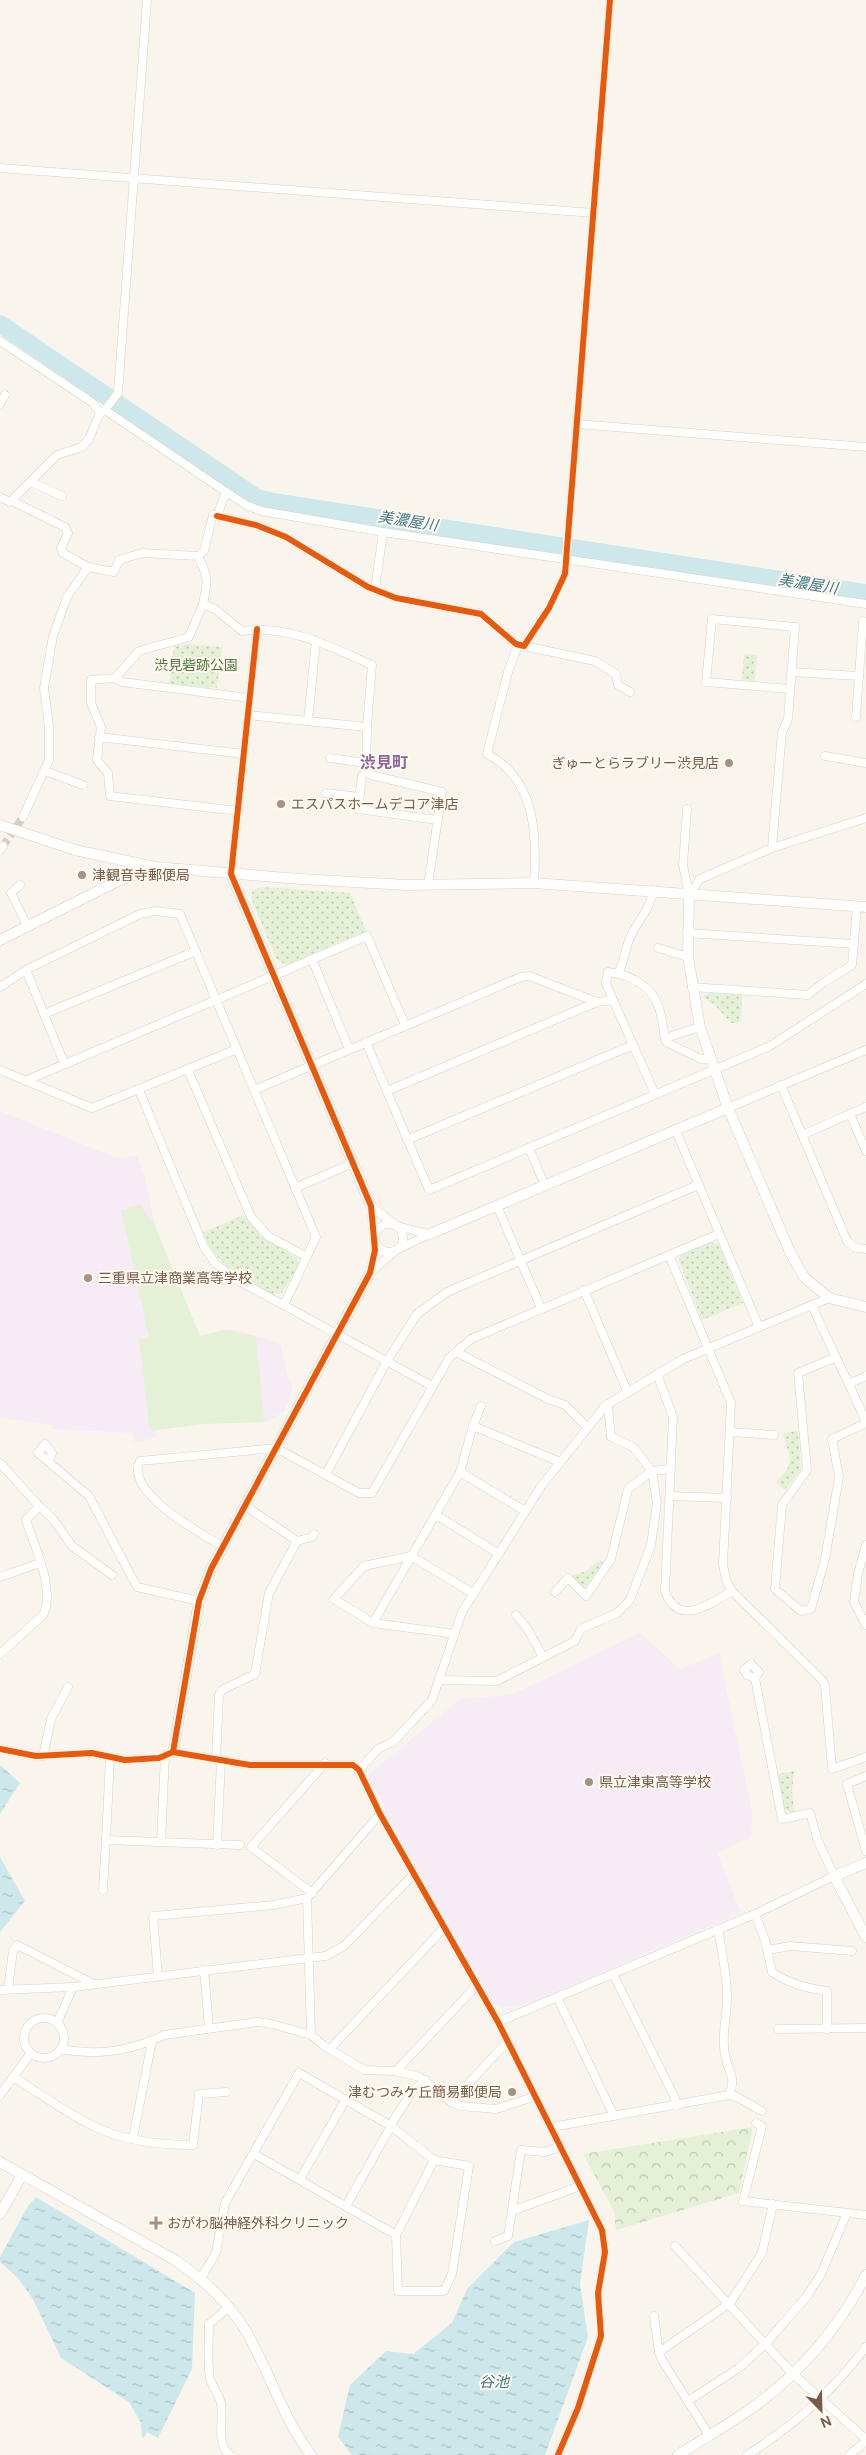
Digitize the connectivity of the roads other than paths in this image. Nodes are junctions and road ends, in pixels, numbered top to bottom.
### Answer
1 (147, 0) edge
2 (610, 0) edge
3 (0, 168) edge
4 (134, 178) junction
5 (594, 213) junction
6 (0, 341) edge
7 (5, 395) dead end
8 (0, 404) edge
9 (103, 412) junction
10 (577, 424) junction
11 (866, 447) edge
12 (31, 482) junction
13 (226, 492) junction
14 (62, 496) dead end
15 (0, 497) edge
16 (12, 501) junction
17 (217, 516) junction
18 (383, 532) junction
19 (198, 556) junction
20 (566, 558) junction
21 (88, 567) junction
22 (375, 590) junction
23 (203, 604) junction
24 (866, 604) edge
25 (863, 621) dead end
26 (257, 629) junction
27 (316, 641) junction
28 (521, 645) junction
29 (791, 672) junction
30 (859, 676) junction
31 (115, 678) junction
32 (790, 689) junction
33 (630, 692) dead end
34 (249, 698) junction
35 (248, 715) junction
36 (856, 717) dead end
37 (308, 721) junction
38 (367, 728) junction
39 (99, 737) junction
40 (244, 754) junction
41 (825, 756) dead end
42 (330, 758) dead end
43 (366, 763) junction
44 (866, 763) edge
45 (45, 771) junction
46 (366, 772) junction
47 (83, 785) dead end
48 (326, 793) dead end
49 (359, 797) junction
50 (686, 808) dead end
51 (238, 811) junction
52 (23, 817) tunnel mouth
53 (866, 818) edge
54 (437, 820) junction
55 (0, 825) edge
56 (772, 848) junction
57 (155, 867) junction
58 (231, 874) junction
59 (534, 883) junction
60 (20, 884) dead end
61 (428, 884) junction
62 (653, 890) junction
63 (688, 895) junction
64 (862, 907) edge
65 (28, 927) junction
66 (687, 933) junction
67 (0, 940) edge
68 (854, 944) junction
69 (658, 948) dead end
70 (196, 951) junction
71 (688, 957) junction
72 (312, 959) junction
73 (26, 970) junction
74 (618, 973) junction
75 (273, 975) junction
76 (866, 984) edge
77 (692, 986) junction
78 (0, 987) edge
79 (216, 1000) junction
80 (613, 1000) junction
81 (597, 1002) junction
82 (44, 1014) junction
83 (405, 1025) junction
84 (700, 1027) junction
85 (665, 1038) junction
86 (366, 1042) junction
87 (633, 1045) junction
88 (237, 1049) junction
89 (349, 1049) junction
90 (866, 1050) edge
91 (712, 1059) junction
92 (64, 1064) junction
93 (310, 1066) junction
94 (0, 1070) edge
95 (188, 1070) junction
96 (714, 1070) junction
97 (25, 1081) junction
98 (781, 1085) junction
99 (139, 1090) junction
100 (254, 1090) junction
101 (387, 1091) junction
102 (654, 1094) junction
103 (866, 1107) edge
104 (728, 1108) junction
105 (850, 1114) junction
106 (676, 1131) junction
107 (802, 1135) junction
108 (407, 1140) junction
109 (529, 1148) junction
110 (866, 1151) edge
111 (353, 1164) junction
112 (698, 1185) junction
113 (545, 1186) junction
114 (296, 1188) junction
115 (371, 1206) junction
116 (497, 1206) junction
117 (397, 1226) junction
118 (430, 1234) junction
119 (719, 1234) junction
120 (375, 1239) junction
121 (866, 1249) edge
122 (396, 1250) junction
123 (669, 1255) junction
124 (307, 1257) junction
125 (520, 1260) junction
126 (370, 1273) junction
127 (584, 1290) junction
128 (829, 1298) junction
129 (284, 1305) junction
130 (812, 1305) junction
131 (866, 1307) edge
132 (541, 1308) junction
133 (759, 1327) junction
134 (337, 1334) junction
135 (709, 1348) junction
136 (456, 1352) junction
137 (834, 1358) junction
138 (387, 1361) junction
139 (657, 1374) junction
140 (866, 1376) edge
141 (850, 1384) junction
142 (432, 1386) junction
143 (628, 1393) junction
144 (608, 1404) junction
145 (481, 1406) dead end
146 (866, 1422) edge
147 (473, 1426) junction
148 (588, 1427) junction
149 (731, 1432) junction
150 (774, 1435) dead end
151 (276, 1448) junction
152 (49, 1462) dead end
153 (560, 1462) junction
154 (0, 1463) edge
155 (671, 1469) junction
156 (652, 1471) junction
157 (460, 1472) junction
158 (326, 1474) junction
159 (670, 1496) junction
160 (727, 1498) junction
161 (244, 1505) junction
162 (39, 1506) junction
163 (525, 1510) junction
164 (436, 1514) junction
165 (314, 1534) dead end
166 (297, 1541) junction
167 (866, 1545) edge
168 (222, 1546) junction
169 (499, 1554) junction
170 (411, 1556) junction
171 (40, 1562) junction
172 (862, 1573) edge
173 (112, 1575) dead end
174 (0, 1578) edge
175 (732, 1591) junction
176 (555, 1592) dead end
177 (474, 1594) junction
178 (199, 1600) junction
179 (516, 1615) dead end
180 (373, 1623) junction
181 (866, 1625) edge
182 (455, 1634) junction
183 (0, 1654) edge
184 (543, 1657) junction
185 (755, 1678) dead end
186 (440, 1680) junction
187 (68, 1687) dead end
188 (0, 1749) edge
189 (169, 1754) junction
190 (43, 1756) junction
191 (110, 1756) junction
192 (866, 1757) edge
193 (218, 1760) junction
194 (325, 1764) junction
195 (359, 1770) junction
196 (866, 1776) edge
197 (380, 1814) junction
198 (106, 1840) junction
199 (161, 1842) junction
200 (217, 1845) junction
201 (240, 1845) dead end
202 (866, 1851) edge
203 (866, 1863) edge
204 (415, 1873) junction
205 (834, 1876) junction
206 (103, 1890) dead end
207 (310, 1895) junction
208 (755, 1914) junction
209 (445, 1927) junction
210 (718, 1930) junction
211 (865, 1935) edge
212 (768, 1950) junction
213 (852, 1951) dead end
214 (308, 1958) junction
215 (204, 1970) junction
216 (613, 1974) junction
217 (158, 1976) junction
218 (94, 1984) junction
219 (477, 1985) junction
220 (73, 1987) junction
221 (4, 1989) edge
222 (557, 1997) junction
223 (498, 2022) junction
224 (57, 2023) junction
225 (209, 2028) junction
226 (866, 2028) edge
227 (778, 2029) dead end
228 (827, 2029) junction
229 (311, 2035) junction
230 (152, 2041) junction
231 (508, 2041) junction
232 (330, 2049) junction
233 (60, 2050) junction
234 (31, 2053) junction
235 (396, 2071) junction
236 (13, 2077) junction
237 (425, 2080) junction
238 (226, 2092) dead end
239 (0, 2095) edge
240 (729, 2095) junction
241 (536, 2096) junction
242 (346, 2099) junction
243 (451, 2102) junction
244 (676, 2106) junction
245 (762, 2111) dead end
246 (614, 2116) junction
247 (756, 2123) dead end
248 (390, 2126) junction
249 (552, 2127) junction
250 (133, 2138) junction
251 (562, 2147) junction
252 (254, 2154) junction
253 (434, 2160) junction
254 (0, 2162) edge
255 (22, 2174) junction
256 (300, 2179) junction
257 (580, 2186) junction
258 (773, 2204) junction
259 (346, 2206) junction
260 (512, 2211) junction
261 (847, 2213) junction
262 (0, 2214) edge
263 (866, 2215) edge
264 (396, 2234) junction
265 (495, 2241) dead end
266 (675, 2246) dead end
267 (866, 2275) edge
268 (200, 2278) junction
269 (730, 2303) junction
270 (228, 2308) junction
271 (654, 2316) dead end
272 (766, 2344) junction
273 (866, 2347) edge
274 (659, 2352) junction
275 (793, 2374) junction
276 (822, 2399) junction
277 (688, 2402) junction
278 (709, 2435) junction
279 (866, 2440) edge
280 (230, 2455) edge
281 (311, 2455) edge
282 (558, 2455) edge
283 (678, 2455) edge
284 (747, 2455) edge
285 (849, 2455) edge

1 - 4 street
2 - 5 street
3 - 4 street
4 - 5 street
4 - 9 street
5 - 10 street
6 - 9 street
7 - 8 street
9 - 12 street
9 - 13 street
10 - 11 street
10 - 20 street
12 - 14 street
12 - 16 street
13 - 17 street
13 - 18 street
15 - 16 street
16 - 21 street
17 - 19 street
17 - 22 street
18 - 20 street
18 - 22 street
19 - 21 street
19 - 23 street
20 - 24 street
20 - 28 street
21 - 45 street
22 - 28 street
23 - 26 street
23 - 31 street
25 - 30 street
26 - 27 street
26 - 34 street
27 - 37 street
27 - 38 street
28 - 33 street
28 - 59 street
29 - 30 street
29 - 32 street
29 - 32 street
30 - 36 street
31 - 34 street
31 - 39 street
32 - 56 street
34 - 35 street
35 - 37 street
35 - 40 street
37 - 38 street
38 - 43 street
39 - 40 street
39 - 51 street
40 - 51 street
41 - 44 street
42 - 43 street
43 - 46 street
45 - 47 street
45 - 52 street
46 - 49 street
46 - 54 street
48 - 49 street
49 - 54 street
50 - 63 street
51 - 58 street
53 - 56 street
54 - 61 street
55 - 57 street
56 - 63 street
57 - 58 street
57 - 65 street
58 - 61 street
58 - 75 street
59 - 61 street
59 - 62 street
60 - 65 street
62 - 63 street
62 - 74 street
63 - 64 street
63 - 66 street
64 - 68 street
65 - 67 street
66 - 68 street
66 - 71 street
68 - 77 street
69 - 71 street
70 - 73 street
70 - 79 street
70 - 82 street
71 - 77 street
72 - 75 street
72 - 83 street
72 - 89 street
73 - 78 street
73 - 82 street
74 - 80 street
74 - 85 street
75 - 79 street
75 - 93 street
76 - 96 street
77 - 84 street
79 - 88 street
79 - 92 street
80 - 81 street
80 - 87 street
81 - 83 street
81 - 101 street
82 - 92 street
83 - 86 street
84 - 85 street
84 - 91 street
85 - 91 street
86 - 89 street
86 - 101 street
87 - 102 street
87 - 108 street
88 - 95 street
88 - 100 street
89 - 93 street
90 - 98 street
91 - 96 street
92 - 97 street
93 - 100 street
93 - 111 street
94 - 97 street
95 - 99 street
95 - 124 street
96 - 102 street
96 - 104 street
97 - 99 street
98 - 104 street
98 - 107 street
99 - 129 street
100 - 114 street
101 - 108 street
102 - 109 street
103 - 105 street
104 - 106 street
104 - 128 street
105 - 107 street
105 - 110 street
106 - 112 street
106 - 113 street
107 - 121 street
108 - 109 street
109 - 113 street
111 - 114 street
111 - 115 street
112 - 119 street
112 - 125 street
113 - 116 street
114 - 124 street
115 - 117 street
115 - 120 street
116 - 118 street
116 - 125 street
117 - 118 street
117 - 120 street
117 - 122 street
118 - 122 street
119 - 123 street
119 - 133 street
120 - 122 street
120 - 126 street
122 - 126 street
123 - 127 street
123 - 135 street
124 - 129 street
125 - 132 street
125 - 138 street
126 - 134 street
127 - 132 street
127 - 143 street
128 - 130 street
128 - 131 street
129 - 134 street
130 - 133 street
130 - 137 street
132 - 136 street
133 - 135 street
134 - 138 street
134 - 151 street
135 - 139 street
135 - 149 street
136 - 142 street
136 - 148 street
137 - 141 street
137 - 146 street
138 - 142 street
138 - 158 street
139 - 143 street
139 - 155 street
140 - 141 street
141 - 146 street
142 - 158 street
143 - 144 street
144 - 148 street
144 - 156 street
145 - 147 street
147 - 153 street
147 - 157 street
148 - 153 street
149 - 150 street
149 - 160 street
151 - 158 street
151 - 161 street
151 - 168 street
152 - 178 street
153 - 163 street
154 - 162 street
155 - 156 street
155 - 159 street
156 - 176 street
156 - 184 street
157 - 163 street
157 - 164 street
159 - 160 street
159 - 175 street
160 - 175 street
161 - 166 street
161 - 168 street
162 - 171 street
162 - 173 street
163 - 169 street
164 - 169 street
164 - 170 street
165 - 166 street
166 - 193 street
167 - 172 street
168 - 178 street
169 - 177 street
170 - 177 street
170 - 180 street
170 - 180 street
171 - 174 street
171 - 183 street
172 - 181 street
175 - 192 street
177 - 182 street
178 - 189 street
179 - 184 street
180 - 182 street
182 - 186 street
184 - 186 street
185 - 205 street
186 - 195 street
187 - 190 street
188 - 190 street
189 - 191 street
189 - 193 street
189 - 199 street
190 - 191 street
191 - 198 street
193 - 194 street
193 - 200 street
194 - 195 street
194 - 207 street
195 - 197 street
196 - 202 street
197 - 204 street
197 - 207 street
198 - 199 street
198 - 206 street
199 - 200 street
200 - 201 street
203 - 205 street
204 - 209 street
204 - 214 street
205 - 208 street
205 - 211 street
207 - 214 street
207 - 217 street
208 - 210 street
208 - 212 street
209 - 219 street
209 - 232 street
210 - 216 street
210 - 240 street
212 - 213 street
212 - 228 street
214 - 215 street
214 - 229 street
215 - 217 street
215 - 225 street
216 - 222 street
216 - 244 street
217 - 218 street
218 - 220 street
218 - 221 street
219 - 223 street
219 - 235 street
220 - 221 street
220 - 224 street
222 - 223 street
222 - 246 street
223 - 231 street
224 - 233 street
224 - 234 street
225 - 229 street
225 - 230 street
226 - 228 street
227 - 228 street
229 - 232 street
230 - 233 street
230 - 250 street
231 - 241 street
231 - 243 street
232 - 235 street
233 - 234 street
234 - 236 street
235 - 237 street
236 - 239 street
236 - 250 street
237 - 243 street
237 - 248 street
238 - 250 street
240 - 244 street
240 - 245 street
241 - 243 street
241 - 249 street
242 - 248 street
242 - 252 street
242 - 256 street
244 - 246 street
246 - 249 street
247 - 258 street
248 - 253 street
248 - 259 street
249 - 251 street
251 - 257 street
251 - 260 street
252 - 256 street
252 - 268 street
253 - 264 street
253 - 264 street
254 - 255 street
255 - 262 street
255 - 268 street
256 - 259 street
257 - 260 street
257 - 282 street
258 - 261 street
258 - 269 street
259 - 264 street
260 - 265 street
261 - 263 street
261 - 272 street
266 - 269 street
267 - 275 street
268 - 270 street
269 - 272 street
269 - 274 street
270 - 280 street
270 - 281 street
271 - 274 street
272 - 275 street
272 - 277 street
273 - 276 street
274 - 277 street
275 - 276 street
275 - 278 street
276 - 279 street
276 - 284 street
277 - 278 street
278 - 283 street
279 - 285 street

